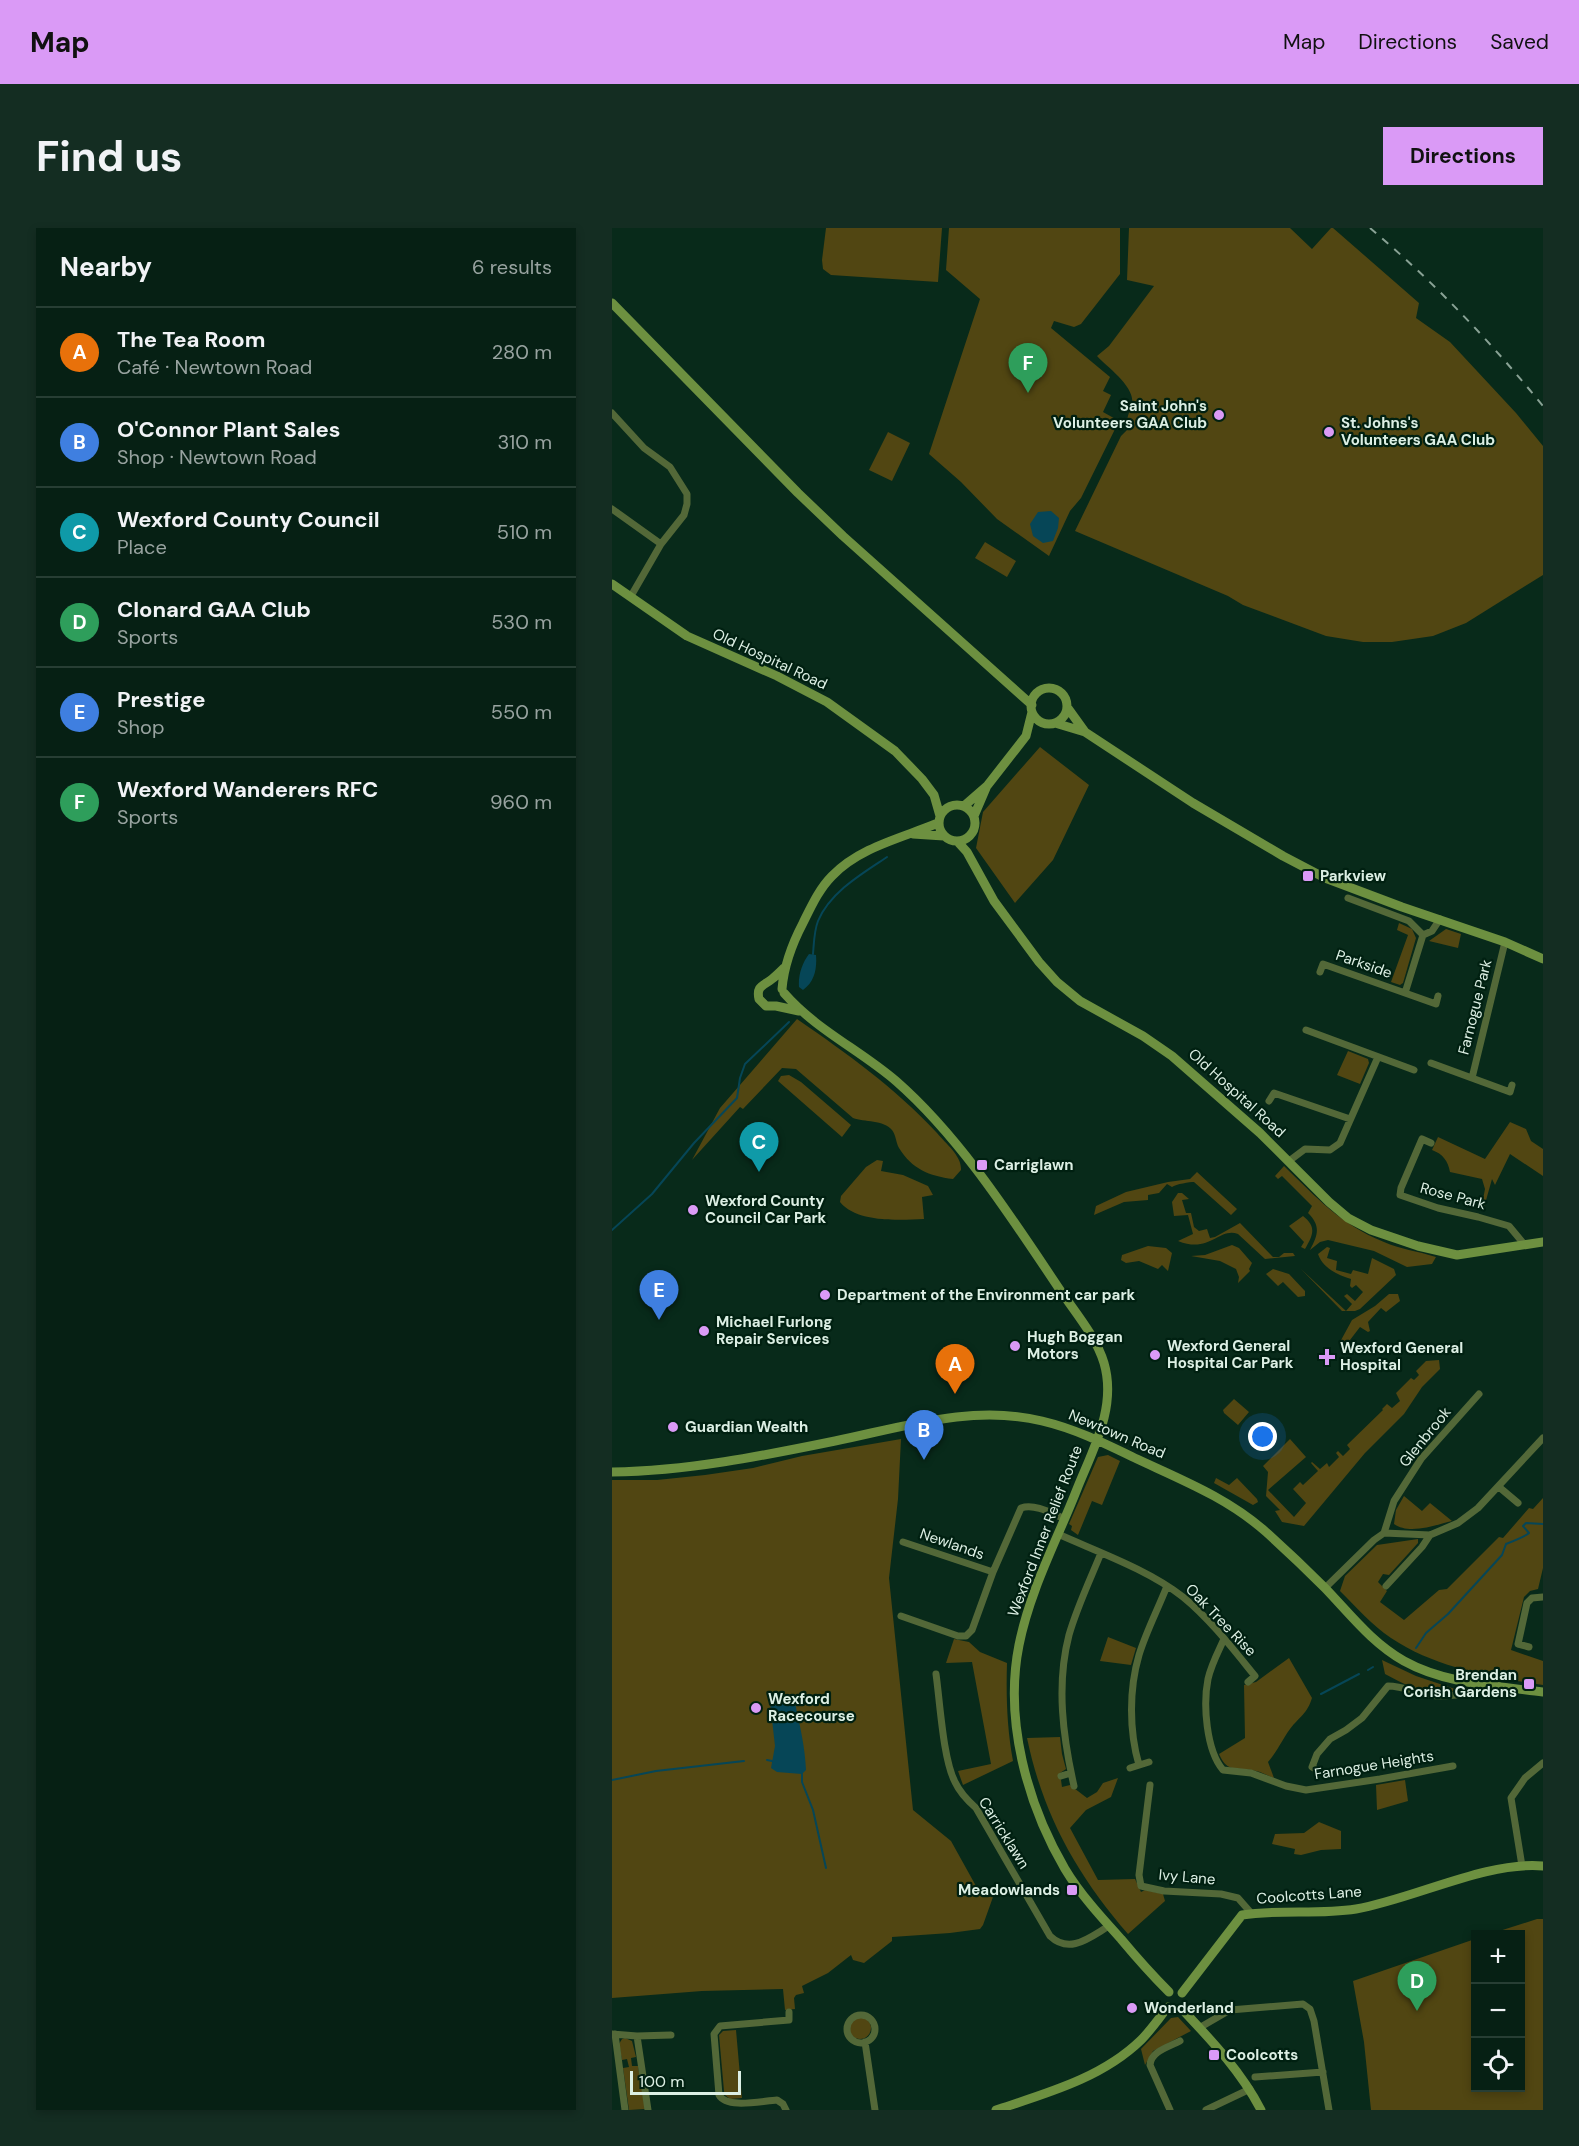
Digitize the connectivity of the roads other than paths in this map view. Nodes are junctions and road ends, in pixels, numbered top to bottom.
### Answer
1 (612, 303) edge
2 (612, 413) edge
3 (612, 509) edge
4 (661, 544) junction
5 (612, 584) edge
6 (631, 596) junction
7 (1014, 687) junction
8 (1038, 693) junction
9 (1067, 707) junction
10 (1032, 708) junction
11 (1052, 723) junction
12 (1085, 732) junction
13 (1026, 736) junction
14 (987, 786) junction
15 (934, 795) junction
16 (950, 806) junction
17 (964, 806) junction
18 (974, 816) junction
19 (939, 819) junction
20 (911, 834) junction
21 (944, 836) junction
22 (970, 836) junction
23 (957, 842) junction
24 (967, 852) junction
25 (1348, 898) dead end
26 (1440, 919) junction
27 (1423, 935) junction
28 (1505, 942) junction
29 (1543, 959) edge
30 (784, 968) junction
31 (1320, 972) dead end
32 (770, 981) junction
33 (783, 991) junction
34 (1405, 993) junction
35 (1438, 996) dead end
36 (776, 1006) junction
37 (799, 1011) junction
38 (1306, 1030) dead end
39 (1378, 1057) junction
40 (1431, 1063) dead end
41 (1414, 1070) dead end
42 (1472, 1078) junction
43 (1512, 1085) dead end
44 (1269, 1101) dead end
45 (1350, 1119) junction
46 (1431, 1143) dead end
47 (1288, 1161) junction
48 (1543, 1242) edge
49 (1524, 1244) junction
50 (1479, 1394) dead end
51 (1543, 1438) edge
52 (1097, 1440) junction
53 (612, 1472) edge
54 (1499, 1487) junction
55 (1518, 1503) dead end
56 (1065, 1519) junction
57 (1383, 1533) junction
58 (1058, 1534) junction
59 (1430, 1535) junction
60 (903, 1542) dead end
61 (1101, 1553) junction
62 (993, 1572) junction
63 (1167, 1586) junction
64 (1386, 1586) dead end
65 (1325, 1588) junction
66 (1543, 1597) edge
67 (901, 1616) dead end
68 (1224, 1639) junction
69 (1529, 1647) dead end
70 (936, 1674) dead end
71 (1466, 1681) junction
72 (1248, 1682) dead end
73 (1543, 1692) edge
74 (1149, 1762) dead end
75 (1543, 1763) edge
76 (1139, 1765) junction
77 (1452, 1766) dead end
78 (1130, 1768) dead end
79 (1319, 1771) dead end
80 (1071, 1773) junction
81 (1061, 1776) dead end
82 (1150, 1785) dead end
83 (1074, 1786) dead end
84 (1522, 1866) junction
85 (1543, 1866) edge
86 (1252, 1914) junction
87 (1110, 1926) junction
88 (1169, 1992) junction
89 (1182, 1993) junction
90 (1168, 2007) junction
91 (1181, 2007) junction
92 (789, 2012) dead end
93 (1199, 2028) junction
94 (614, 2034) edge
95 (671, 2035) dead end
96 (637, 2036) junction
97 (1180, 2041) dead end
98 (865, 2042) junction
99 (1323, 2072) junction
100 (1256, 2077) dead end
101 (1250, 2089) junction
102 (625, 2110) edge
103 (648, 2110) edge
104 (786, 2110) edge
105 (875, 2110) edge
106 (996, 2110) edge
107 (1170, 2110) edge
108 (1206, 2110) edge
109 (1261, 2110) edge
110 (1329, 2110) edge

1 - 7 street
2 - 4 street
3 - 4 street
4 - 6 street
5 - 6 street, Old Hospital Road
6 - 15 street, Old Hospital Road
7 - 8 street
7 - 10 street
8 - 9 street
8 - 10 street
9 - 11 street
9 - 12 street
10 - 11 street
10 - 13 street
11 - 12 street
11 - 13 street
12 - 26 street
13 - 14 street
14 - 17 street
14 - 18 street
15 - 16 street, Old Hospital Road
15 - 19 street, Old Hospital Road
16 - 17 street
16 - 19 street
17 - 18 street
18 - 22 street
19 - 20 street
19 - 21 street
20 - 21 street
20 - 30 street
21 - 23 street
22 - 23 street
22 - 24 street
23 - 24 street, Old Hospital Road
24 - 47 street, Old Hospital Road
25 - 27 street
26 - 27 street, Parkside
26 - 28 street
27 - 34 street, Parkside
28 - 29 street
28 - 42 street, Farnogue Park
30 - 32 street
30 - 33 street
31 - 34 street, Parkside
32 - 33 street
32 - 36 street
33 - 36 street
33 - 37 street, Wexford Inner Relief Route
34 - 35 street, Parkside
36 - 37 street, Wexford Inner Relief Route
37 - 52 street, Wexford Inner Relief Route
38 - 39 street
39 - 41 street
39 - 45 street
40 - 42 street, Farnogue Park
42 - 43 street, Farnogue Park
44 - 45 street
45 - 47 street
46 - 49 street, Rose Park
47 - 49 street, Old Hospital Road
48 - 49 street, Old Hospital Road
50 - 57 street, Glenbrook
51 - 54 street
52 - 53 street, Newtown Road
52 - 56 street, Wexford Inner Relief Route
52 - 65 street, Newtown Road
54 - 55 street
54 - 59 street
56 - 58 street, Wexford Inner Relief Route
56 - 62 street, Newlands
57 - 59 street
57 - 65 street, Glenbrook
58 - 61 street, Oak Tree Rise
58 - 87 street, Wexford Inner Relief Route
59 - 64 street
60 - 62 street, Newlands
61 - 63 street, Oak Tree Rise
61 - 80 street
62 - 67 street, Newlands
63 - 68 street, Oak Tree Rise
63 - 76 street
65 - 71 street, Newtown Road
66 - 69 street
68 - 72 street, Oak Tree Rise
68 - 77 street, Farnogue Heights
70 - 87 street, Carricklawn
71 - 73 street, Newtown Road
71 - 79 street
74 - 76 street
75 - 84 street
76 - 78 street
80 - 81 street
80 - 83 street
82 - 86 street, Ivy Lane
84 - 85 street, Coolcotts Lane
84 - 86 street, Coolcotts Lane
86 - 89 street, Coolcotts Lane
87 - 88 street, Wexford Inner Relief Route
88 - 89 street
88 - 90 street
89 - 91 street
90 - 91 street
90 - 106 street
91 - 93 street
92 - 104 street
93 - 99 street
93 - 101 street
94 - 96 street
94 - 102 street
95 - 96 street
96 - 103 street
97 - 107 street
98 - 98 street
98 - 105 street
99 - 100 street
99 - 110 street
101 - 108 street
101 - 109 street

